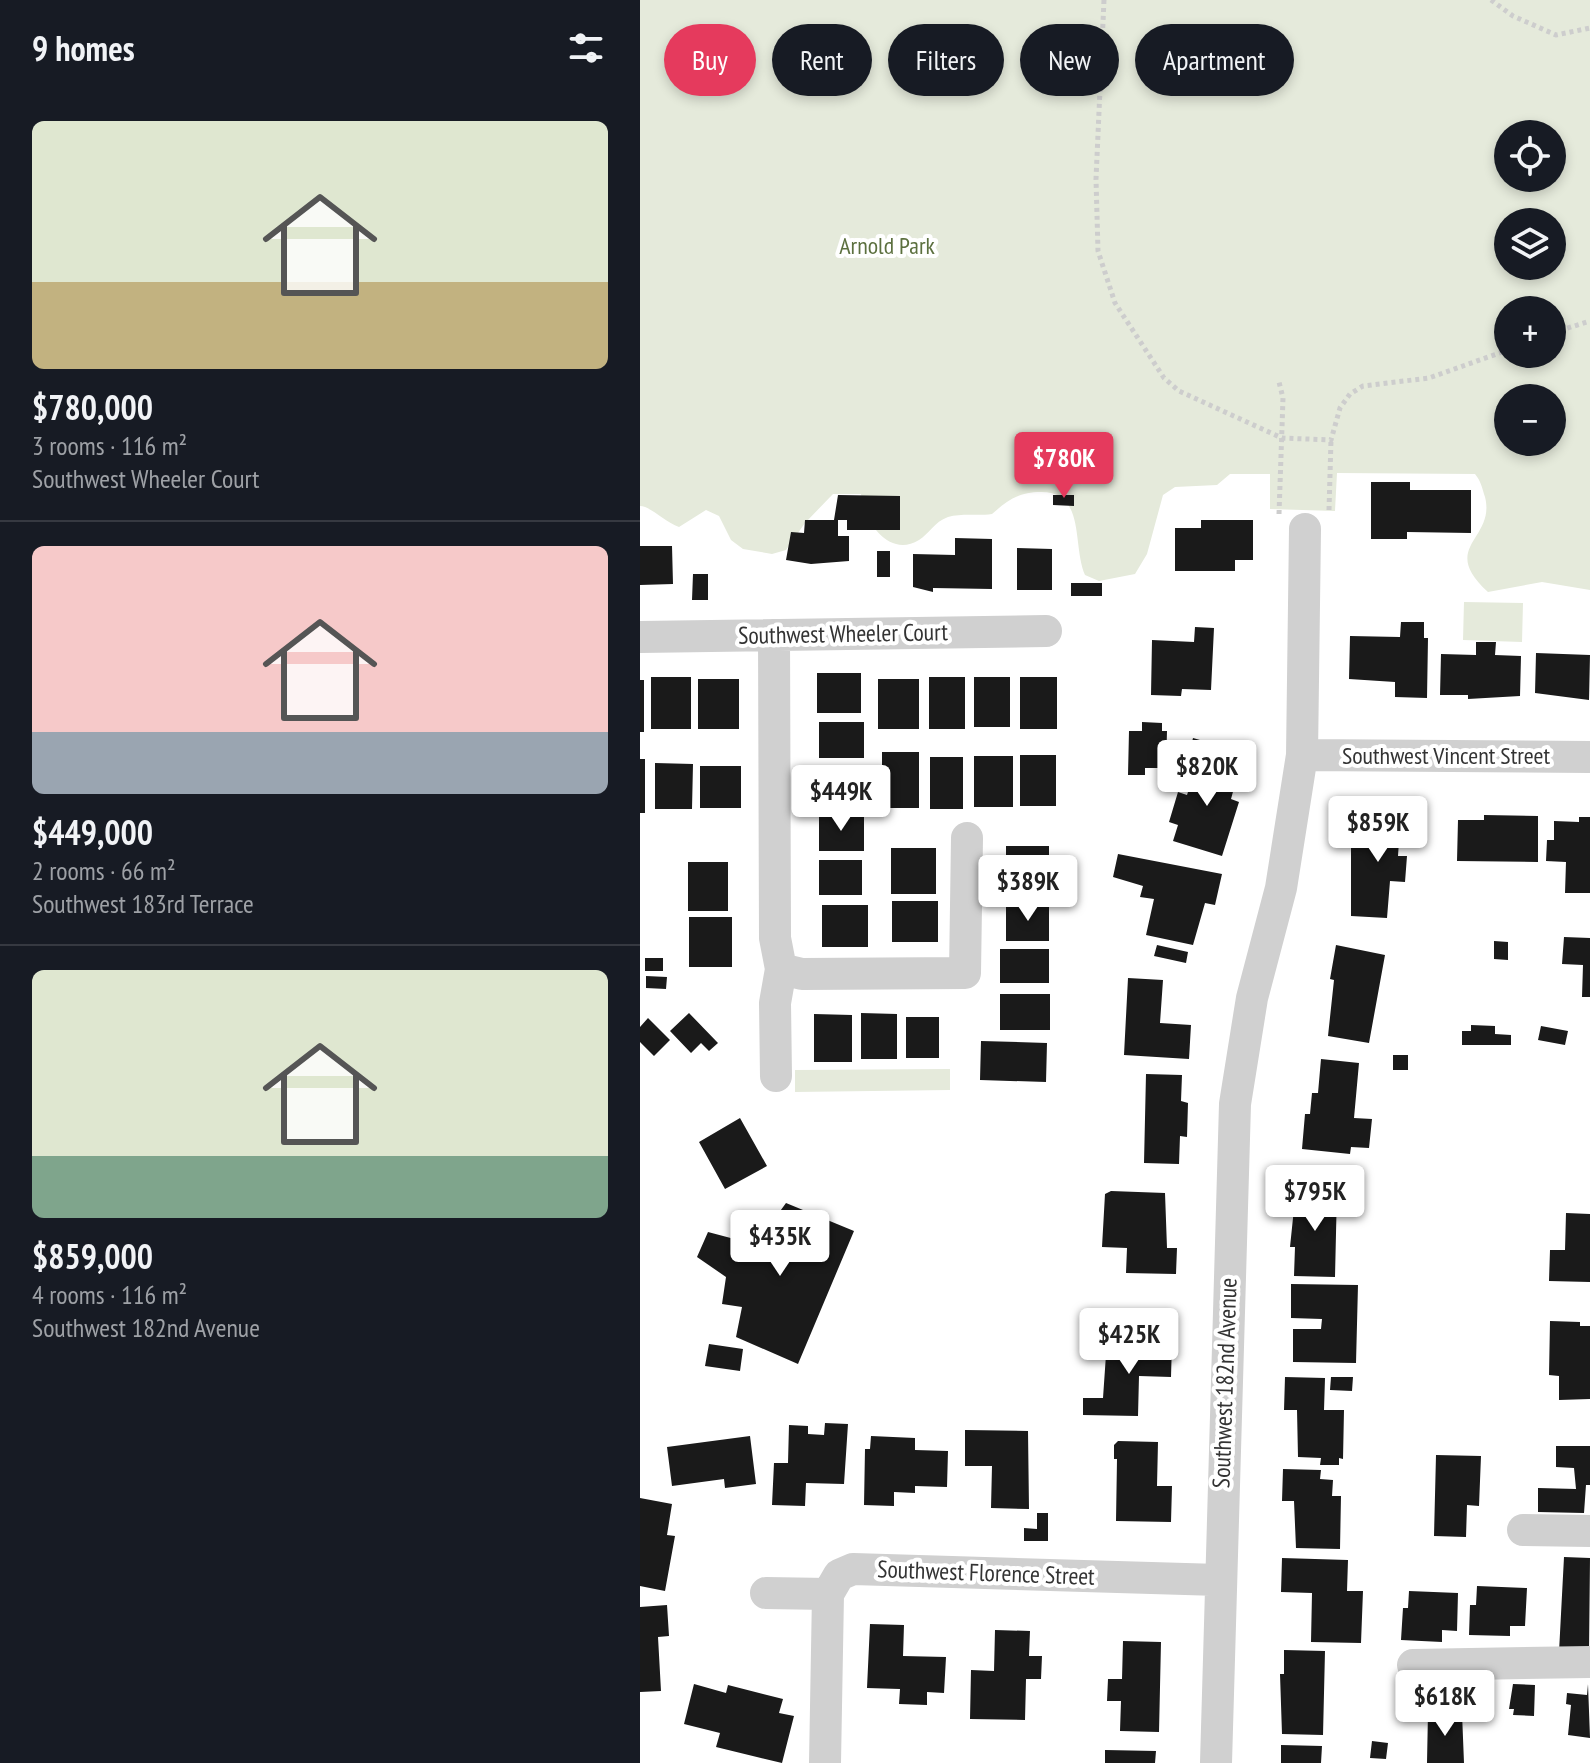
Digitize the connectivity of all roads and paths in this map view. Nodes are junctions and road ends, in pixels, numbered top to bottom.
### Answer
1 (1104, 0) edge
2 (1491, 0) edge
3 (1590, 28) edge
4 (1590, 321) edge
5 (1566, 329) edge
6 (1494, 355) edge
7 (1279, 382) dead end
8 (1282, 438) junction
9 (1331, 440) junction
10 (1304, 520) junction
11 (1046, 631) dead end
12 (774, 635) junction
13 (640, 637) edge
14 (1302, 755) junction
15 (1590, 757) edge
16 (967, 838) dead end
17 (781, 969) junction
18 (776, 1076) dead end
19 (1523, 1530) dead end
20 (1590, 1531) edge
21 (1219, 1580) junction
22 (766, 1593) dead end
23 (828, 1594) junction
24 (1590, 1662) edge
25 (1413, 1665) dead end
26 (825, 1763) edge
27 (1216, 1763) edge

1 - 8 path
2 - 3 path
4 - 5 path
6 - 9 path
7 - 8 path
8 - 9 path
8 - 10 path
9 - 10 path
10 - 14 street, Southwest 182nd Avenue
11 - 12 street, Southwest Wheeler Court
12 - 13 street, Southwest Wheeler Court
12 - 17 street
14 - 15 street, Southwest Vincent Street
14 - 21 street, Southwest 182nd Avenue
16 - 17 street
17 - 18 street
19 - 20 street
21 - 23 street, Southwest Florence Street
21 - 27 street, Southwest 182nd Avenue
22 - 23 street
23 - 26 street
24 - 25 street

